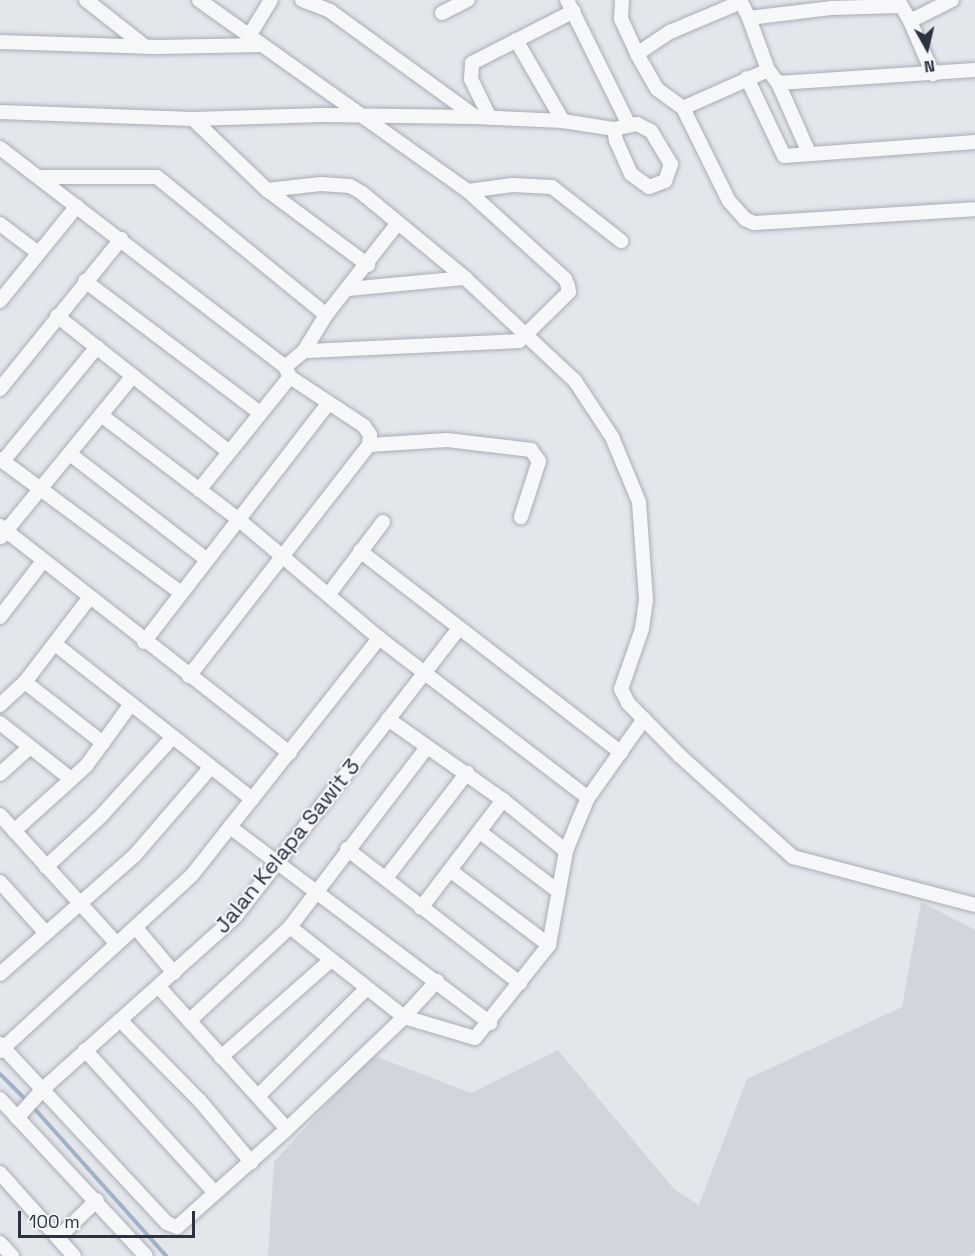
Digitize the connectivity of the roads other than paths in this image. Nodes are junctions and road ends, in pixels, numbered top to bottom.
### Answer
1 (86, 0) edge
2 (199, 0) edge
3 (271, 0) edge
4 (302, 0) edge
5 (468, 0) edge
6 (622, 0) edge
7 (952, 0) edge
8 (741, 1) edge
9 (899, 3) edge
10 (334, 5) edge
11 (570, 6) edge
12 (442, 13) dead end
13 (749, 18) junction
14 (910, 21) junction
15 (249, 36) junction
16 (516, 40) junction
17 (0, 42) edge
18 (262, 45) junction
19 (146, 47) junction
20 (637, 54) junction
21 (768, 70) junction
22 (975, 70) edge
23 (933, 74) junction
24 (747, 78) junction
25 (778, 83) junction
26 (683, 108) junction
27 (0, 112) edge
28 (483, 118) junction
29 (193, 119) junction
30 (369, 119) junction
31 (563, 121) junction
32 (629, 125) junction
33 (614, 129) junction
34 (975, 142) edge
35 (0, 147) edge
36 (809, 153) junction
37 (40, 177) junction
38 (267, 189) junction
39 (468, 191) junction
40 (76, 206) junction
41 (975, 209) edge
42 (398, 223) junction
43 (0, 224) edge
44 (121, 239) junction
45 (621, 242) dead end
46 (37, 252) junction
47 (368, 265) junction
48 (465, 278) junction
49 (85, 281) junction
50 (348, 289) junction
51 (0, 301) edge
52 (326, 315) junction
53 (57, 316) junction
54 (526, 337) junction
55 (97, 347) junction
56 (304, 351) junction
57 (287, 372) junction
58 (133, 376) junction
59 (0, 389) edge
60 (328, 404) junction
61 (260, 413) junction
62 (101, 415) junction
63 (369, 446) junction
64 (229, 452) junction
65 (70, 454) junction
66 (2, 460) edge
67 (41, 489) junction
68 (199, 490) junction
69 (521, 517) dead end
70 (238, 519) junction
71 (383, 522) dead end
72 (2, 532) edge
73 (360, 551) junction
74 (280, 557) junction
75 (207, 560) junction
76 (43, 561) junction
77 (181, 593) junction
78 (329, 594) junction
79 (90, 597) junction
80 (1, 613) edge
81 (458, 630) junction
82 (378, 638) junction
83 (144, 642) junction
84 (54, 644) junction
85 (425, 672) junction
86 (189, 676) junction
87 (25, 681) junction
88 (131, 704) junction
89 (0, 705) edge
90 (388, 719) junction
91 (644, 719) junction
92 (0, 723) edge
93 (173, 737) junction
94 (103, 743) junction
95 (30, 747) junction
96 (427, 747) junction
97 (290, 753) junction
98 (621, 753) junction
99 (211, 767) junction
100 (467, 773) junction
101 (0, 774) edge
102 (71, 779) junction
103 (588, 798) junction
104 (252, 799) junction
105 (503, 800) junction
106 (0, 815) edge
107 (230, 827) junction
108 (14, 831) junction
109 (480, 832) junction
110 (347, 849) junction
111 (566, 851) junction
112 (278, 862) junction
113 (46, 867) junction
114 (451, 871) junction
115 (386, 878) junction
116 (0, 882) edge
117 (317, 891) junction
118 (559, 892) junction
119 (79, 902) junction
120 (975, 905) edge
121 (421, 908) junction
122 (290, 927) junction
123 (136, 928) junction
124 (45, 932) junction
125 (117, 944) junction
126 (549, 945) junction
127 (0, 954) edge
128 (331, 960) junction
129 (5, 969) edge
130 (174, 973) junction
131 (437, 981) junction
132 (520, 983) junction
133 (159, 987) junction
134 (367, 988) junction
135 (404, 1017) junction
136 (120, 1020) junction
137 (189, 1021) junction
138 (490, 1023) junction
139 (1, 1048) edge
140 (85, 1050) junction
141 (221, 1057) junction
142 (40, 1092) junction
143 (258, 1096) junction
144 (0, 1099) edge
145 (19, 1113) junction
146 (287, 1129) junction
147 (251, 1162) junction
148 (0, 1173) edge
149 (215, 1193) junction
150 (97, 1200) junction
151 (58, 1238) junction
152 (0, 1243) edge
153 (12, 1256) edge
154 (74, 1256) edge
155 (146, 1256) edge

1 - 19 street
2 - 15 street
3 - 15 street
4 - 10 street
5 - 12 street
6 - 20 street
7 - 14 street
8 - 13 street
8 - 20 street
9 - 13 street
9 - 14 street
10 - 28 street
11 - 16 street
11 - 32 street
13 - 21 street
14 - 23 street
15 - 18 street
16 - 28 street
16 - 31 street
17 - 19 street
18 - 19 street
18 - 30 street
20 - 26 street
21 - 24 street
21 - 25 street
22 - 23 street
23 - 25 street
24 - 26 street
24 - 36 street
25 - 36 street
26 - 41 street
27 - 29 street
28 - 30 street
28 - 31 street
29 - 30 street
29 - 38 street
30 - 39 street
31 - 33 street
32 - 33 street
32 - 33 street
34 - 36 street
35 - 37 street
37 - 40 street
37 - 52 street
38 - 42 street
38 - 47 street
39 - 45 street
39 - 54 street
40 - 44 street
40 - 46 street
42 - 47 street
42 - 48 street
43 - 46 street
44 - 49 street
44 - 57 street
46 - 51 street
47 - 50 street
48 - 50 street
48 - 54 street
49 - 53 street
49 - 61 street
50 - 52 street
52 - 56 street
53 - 55 street
53 - 59 street
54 - 56 street
54 - 91 street
55 - 58 street
55 - 66 street
56 - 57 street
57 - 60 street
57 - 61 street
58 - 62 street
58 - 64 street
60 - 63 street
60 - 70 street
61 - 64 street
62 - 65 street
62 - 68 street
63 - 69 street
63 - 74 street
64 - 68 street
65 - 67 street
65 - 75 street
66 - 67 street
67 - 72 street
67 - 77 street
68 - 70 street
70 - 74 street
70 - 75 street
71 - 73 street
72 - 76 street
73 - 78 street
73 - 81 street
74 - 78 street
74 - 86 street
75 - 77 street
76 - 79 street
76 - 80 street
77 - 83 street
78 - 82 street
79 - 83 street
79 - 84 street
81 - 85 street, Jalan Kelapa Sawit 3
81 - 98 street
82 - 85 street
82 - 97 street
83 - 86 street
84 - 87 street
84 - 88 street
85 - 90 street, Jalan Kelapa Sawit 3
85 - 103 street
86 - 97 street
87 - 89 street
87 - 94 street
88 - 93 street
88 - 94 street
90 - 96 street
90 - 112 street, Jalan Kelapa Sawit 3
91 - 98 street
91 - 120 street
92 - 95 street
93 - 99 street
93 - 113 street
94 - 102 street
95 - 101 street
95 - 102 street
96 - 100 street
96 - 110 street
97 - 104 street
98 - 103 street
99 - 104 street
99 - 119 street
100 - 105 street
100 - 115 street
102 - 108 street
103 - 111 street
104 - 107 street
105 - 109 street
105 - 111 street
106 - 108 street
107 - 112 street
107 - 123 street
108 - 113 street
109 - 114 street
109 - 118 street
110 - 115 street
110 - 117 street
111 - 118 street
112 - 117 street
112 - 130 street, Jalan Kelapa Sawit 3
113 - 119 street
114 - 121 street
114 - 126 street
115 - 121 street
116 - 124 street
117 - 122 street
117 - 131 street
118 - 126 street
119 - 124 street
119 - 125 street
121 - 132 street
122 - 128 street
122 - 137 street
123 - 125 street
123 - 130 street
124 - 129 street
125 - 139 street
126 - 132 street
127 - 129 street
128 - 134 street
128 - 141 street
130 - 133 street, Jalan Kelapa Sawit 3
131 - 135 street
131 - 138 street
132 - 138 street
133 - 136 street, Jalan Kelapa Sawit 3
133 - 137 street
134 - 135 street
134 - 143 street
135 - 138 street
135 - 146 street
136 - 140 street, Jalan Kelapa Sawit 3
136 - 147 street
137 - 141 street
139 - 142 street
140 - 142 street, Jalan Kelapa Sawit 3
140 - 149 street
141 - 143 street
142 - 145 street, Jalan Kelapa Sawit 3
142 - 149 street
143 - 146 street
144 - 145 street
145 - 150 street
146 - 147 street
147 - 149 street
148 - 151 street
150 - 151 street
150 - 155 street
151 - 154 street
152 - 153 street

